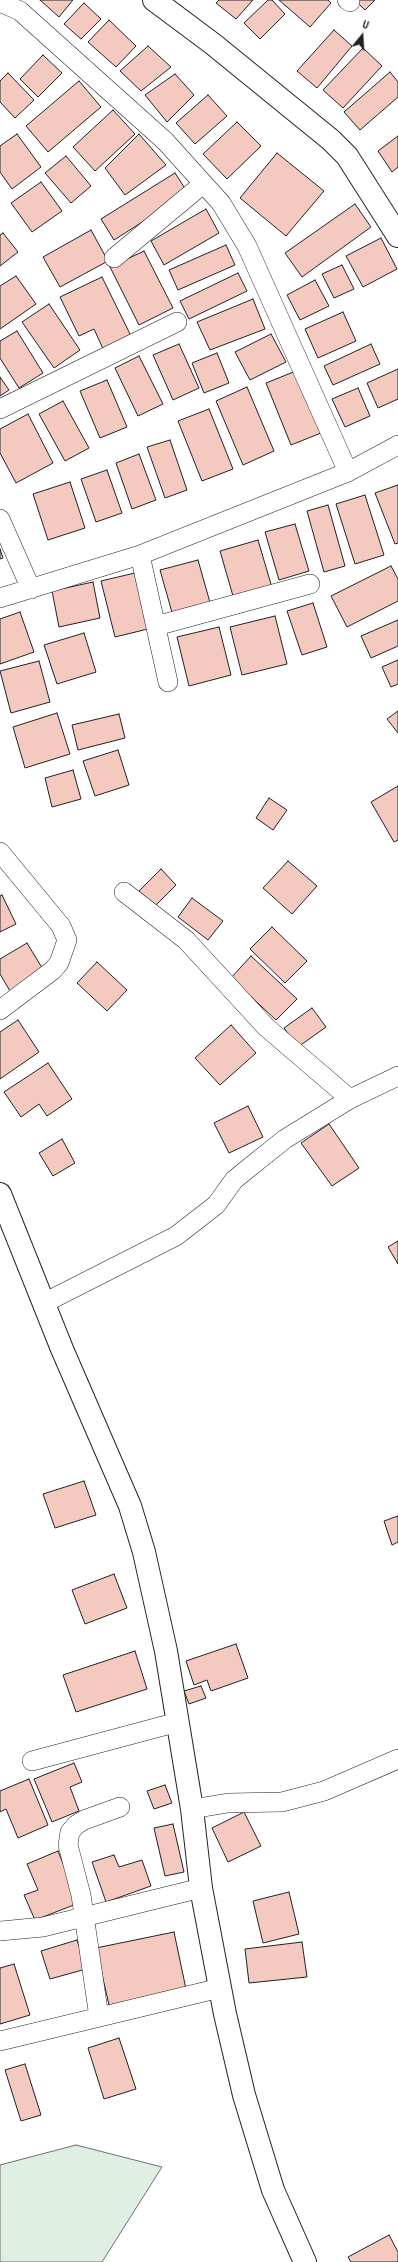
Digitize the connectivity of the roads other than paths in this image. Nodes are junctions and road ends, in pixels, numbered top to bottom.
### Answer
1 (154, 0) edge
2 (0, 2) edge
3 (203, 184) junction
4 (398, 236) edge
5 (114, 258) dead end
6 (177, 322) dead end
7 (0, 409) edge
8 (398, 445) edge
9 (348, 472) junction
10 (0, 519) edge
11 (140, 555) junction
12 (310, 584) dead end
13 (31, 589) junction
14 (0, 598) edge
15 (156, 626) junction
16 (168, 682) dead end
17 (0, 852) edge
18 (124, 892) dead end
19 (0, 1010) edge
20 (398, 1076) edge
21 (350, 1100) junction
22 (0, 1194) edge
23 (44, 1303) junction
24 (178, 1722) junction
25 (398, 1760) edge
26 (32, 1761) dead end
27 (120, 1807) dead end
28 (192, 1809) junction
29 (201, 1888) junction
30 (84, 1916) junction
31 (0, 1931) edge
32 (220, 1988) junction
33 (99, 2017) junction
34 (0, 2041) edge
35 (305, 2262) edge

1 - 4 main road
2 - 3 street
3 - 5 street
3 - 9 street
6 - 7 street
8 - 9 street
9 - 11 street
10 - 13 street
11 - 13 street
11 - 15 street
12 - 15 street
13 - 14 street
15 - 16 street
17 - 19 street
18 - 21 street
20 - 21 street
21 - 23 street
22 - 23 main road
23 - 24 main road
24 - 26 street
24 - 28 main road
25 - 28 street
27 - 30 street
28 - 29 main road
29 - 30 street
29 - 32 main road
30 - 31 street
30 - 33 street
32 - 33 street
32 - 35 main road
33 - 34 street

